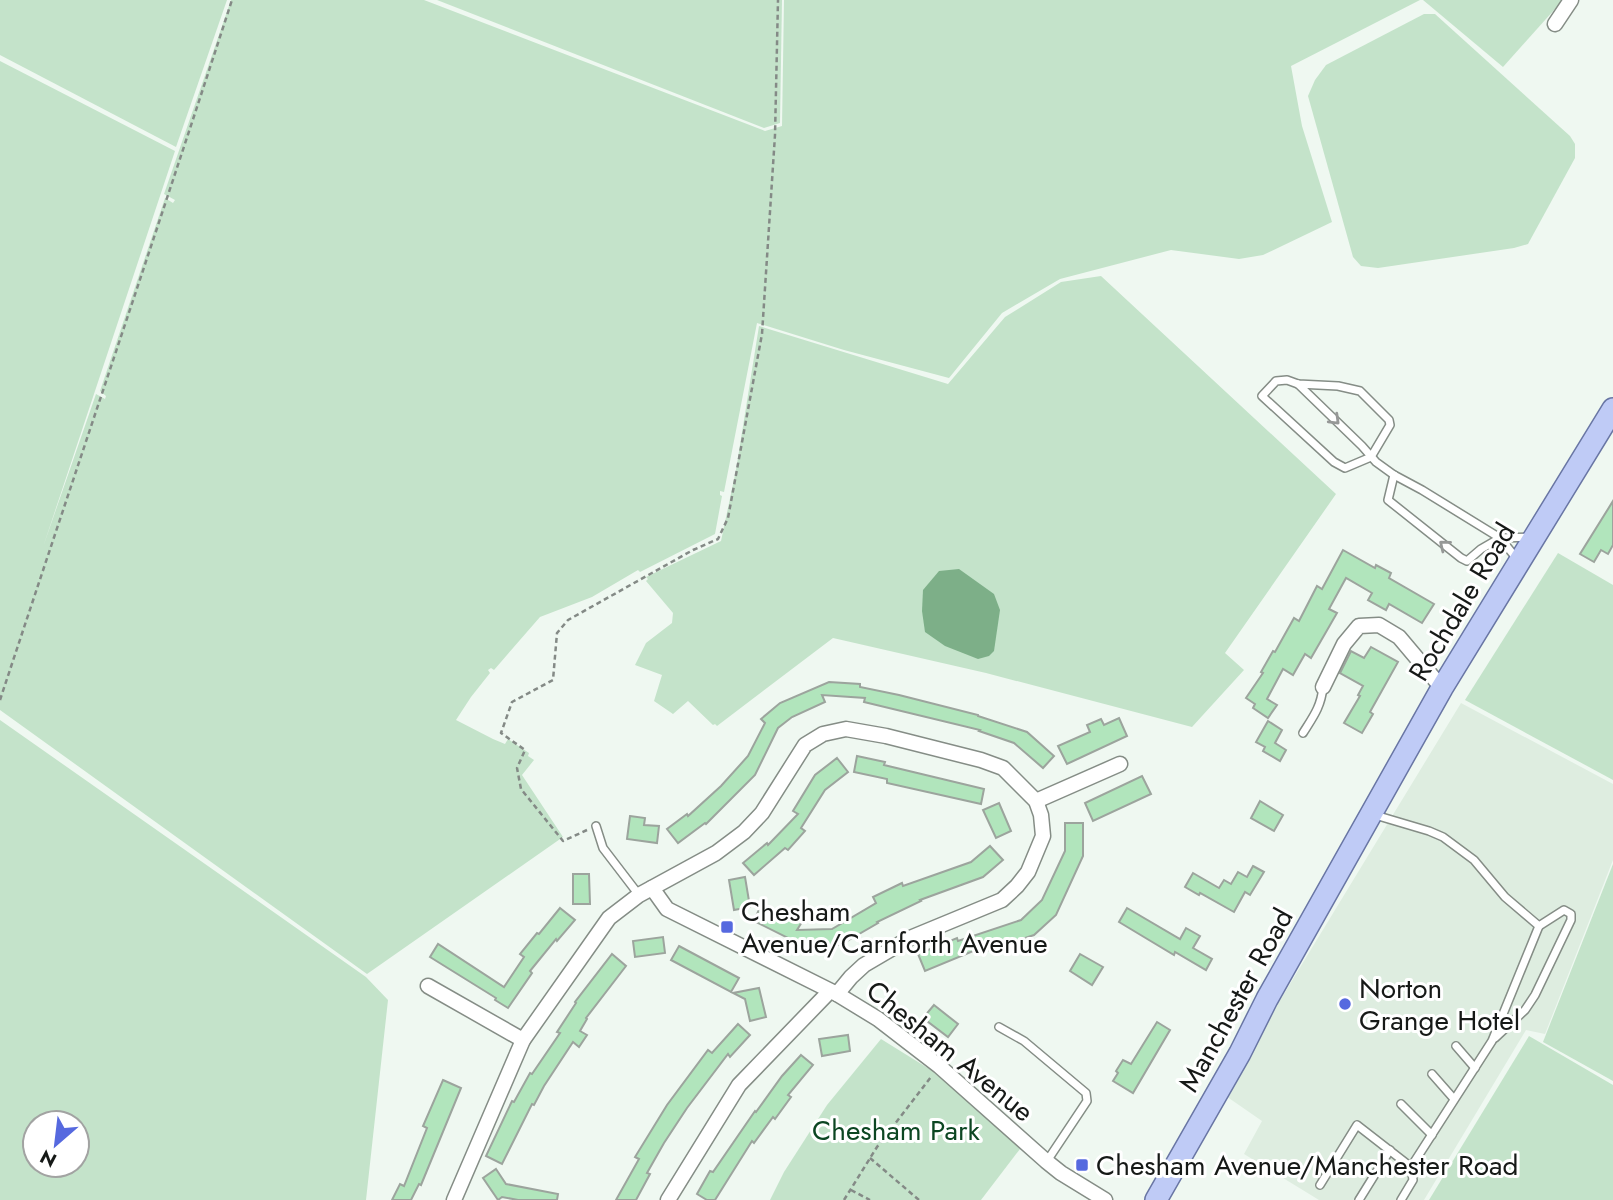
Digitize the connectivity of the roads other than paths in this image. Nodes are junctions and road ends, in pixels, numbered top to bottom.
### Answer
1 (1571, 0) edge
2 (1555, 24) dead end
3 (1298, 384) junction
4 (1613, 409) edge
5 (1371, 457) junction
6 (1394, 475) junction
7 (1535, 536) junction
8 (1500, 538) junction
9 (1519, 562) junction
10 (1323, 687) joint
11 (1442, 688) junction
12 (1303, 733) dead end
13 (1120, 764) dead end
14 (1036, 801) junction
15 (1367, 821) junction
16 (596, 826) road end
17 (645, 891) junction
18 (1539, 926) junction
19 (428, 986) dead end
20 (834, 992) junction
21 (999, 1027) dead end
22 (523, 1040) junction
23 (1492, 1041) junction
24 (1456, 1046) dead end
25 (1475, 1068) junction
26 (1432, 1074) dead end
27 (1454, 1100) junction
28 (1401, 1104) dead end
29 (1432, 1135) junction
30 (1390, 1150) junction
31 (1046, 1161) junction
32 (1411, 1167) junction
33 (1320, 1185) dead end
34 (454, 1200) edge
35 (668, 1200) edge
36 (1105, 1200) edge
37 (1156, 1200) edge
38 (1359, 1200) edge
39 (1401, 1200) edge

1 - 2 street
3 -> 5 lane
3 - 5 lane
3 - 5 lane
4 - 7 main road, Rochdale Road
5 - 6 lane
6 - 8 lane
8 -> 6 lane
7 - 8 lane
7 - 9 main road, Rochdale Road
8 - 9 lane
9 - 11 main road, Rochdale Road
10 - 11 street
10 - 12 lane
11 - 15 main road, Rochdale Road
13 - 14 street
14 - 17 street
14 - 20 street
15 - 18 lane
15 - 37 main road, Manchester Road
16 - 17 lane
17 - 20 street, Chesham Avenue
17 - 22 street
18 - 23 lane
18 - 23 lane
19 - 22 street
20 - 31 street, Chesham Avenue
20 - 35 street
21 - 31 lane
22 - 34 street
23 - 25 lane
24 - 25 lane
25 - 27 lane
26 - 27 lane
27 - 29 lane
28 - 29 lane
29 - 32 lane
30 - 32 lane
30 - 33 lane
30 - 38 lane
31 - 36 street, Chesham Avenue
32 - 39 lane

